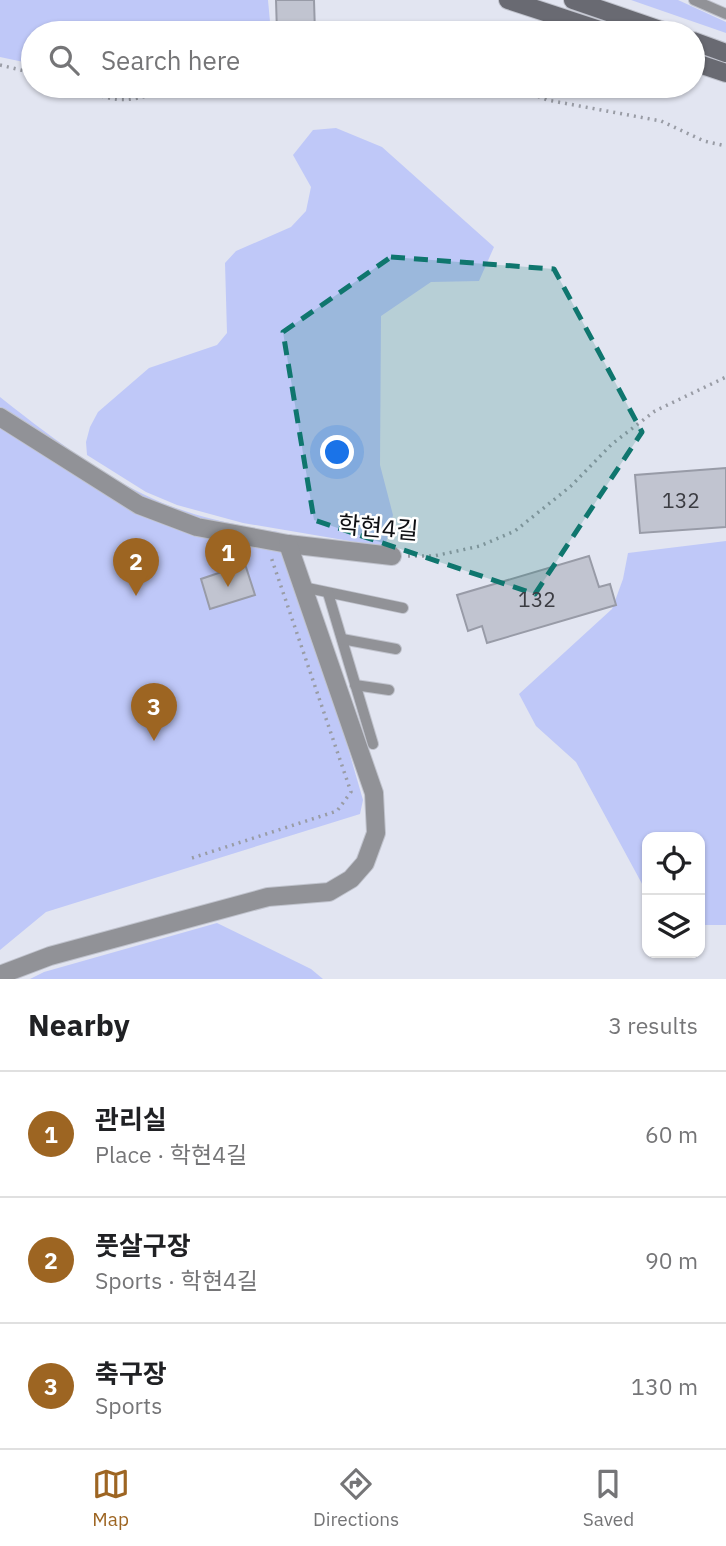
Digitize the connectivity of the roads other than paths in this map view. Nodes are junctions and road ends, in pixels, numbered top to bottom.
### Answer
1 (508, 0) edge
2 (573, 0) edge
3 (694, 0) edge
4 (726, 14) edge
5 (572, 21) edge
6 (634, 21) edge
7 (705, 45) edge
8 (726, 53) edge
9 (705, 66) edge
10 (726, 73) edge
11 (0, 417) edge
12 (288, 544) junction
13 (392, 556) road end
14 (303, 587) junction
15 (328, 593) junction
16 (403, 608) dead end
17 (342, 639) junction
18 (396, 649) dead end
19 (355, 685) junction
20 (389, 690) dead end
21 (373, 744) dead end
22 (0, 975) edge

1 - 5 street
2 - 6 street
3 - 4 lane
7 - 8 street
9 - 10 street
11 - 12 street, 학현4길
12 - 13 street, 학현4길
12 - 14 street
14 - 15 lane
14 - 22 street
15 - 16 lane
15 - 17 lane
17 - 18 lane
17 - 19 lane
19 - 20 lane
19 - 21 lane

